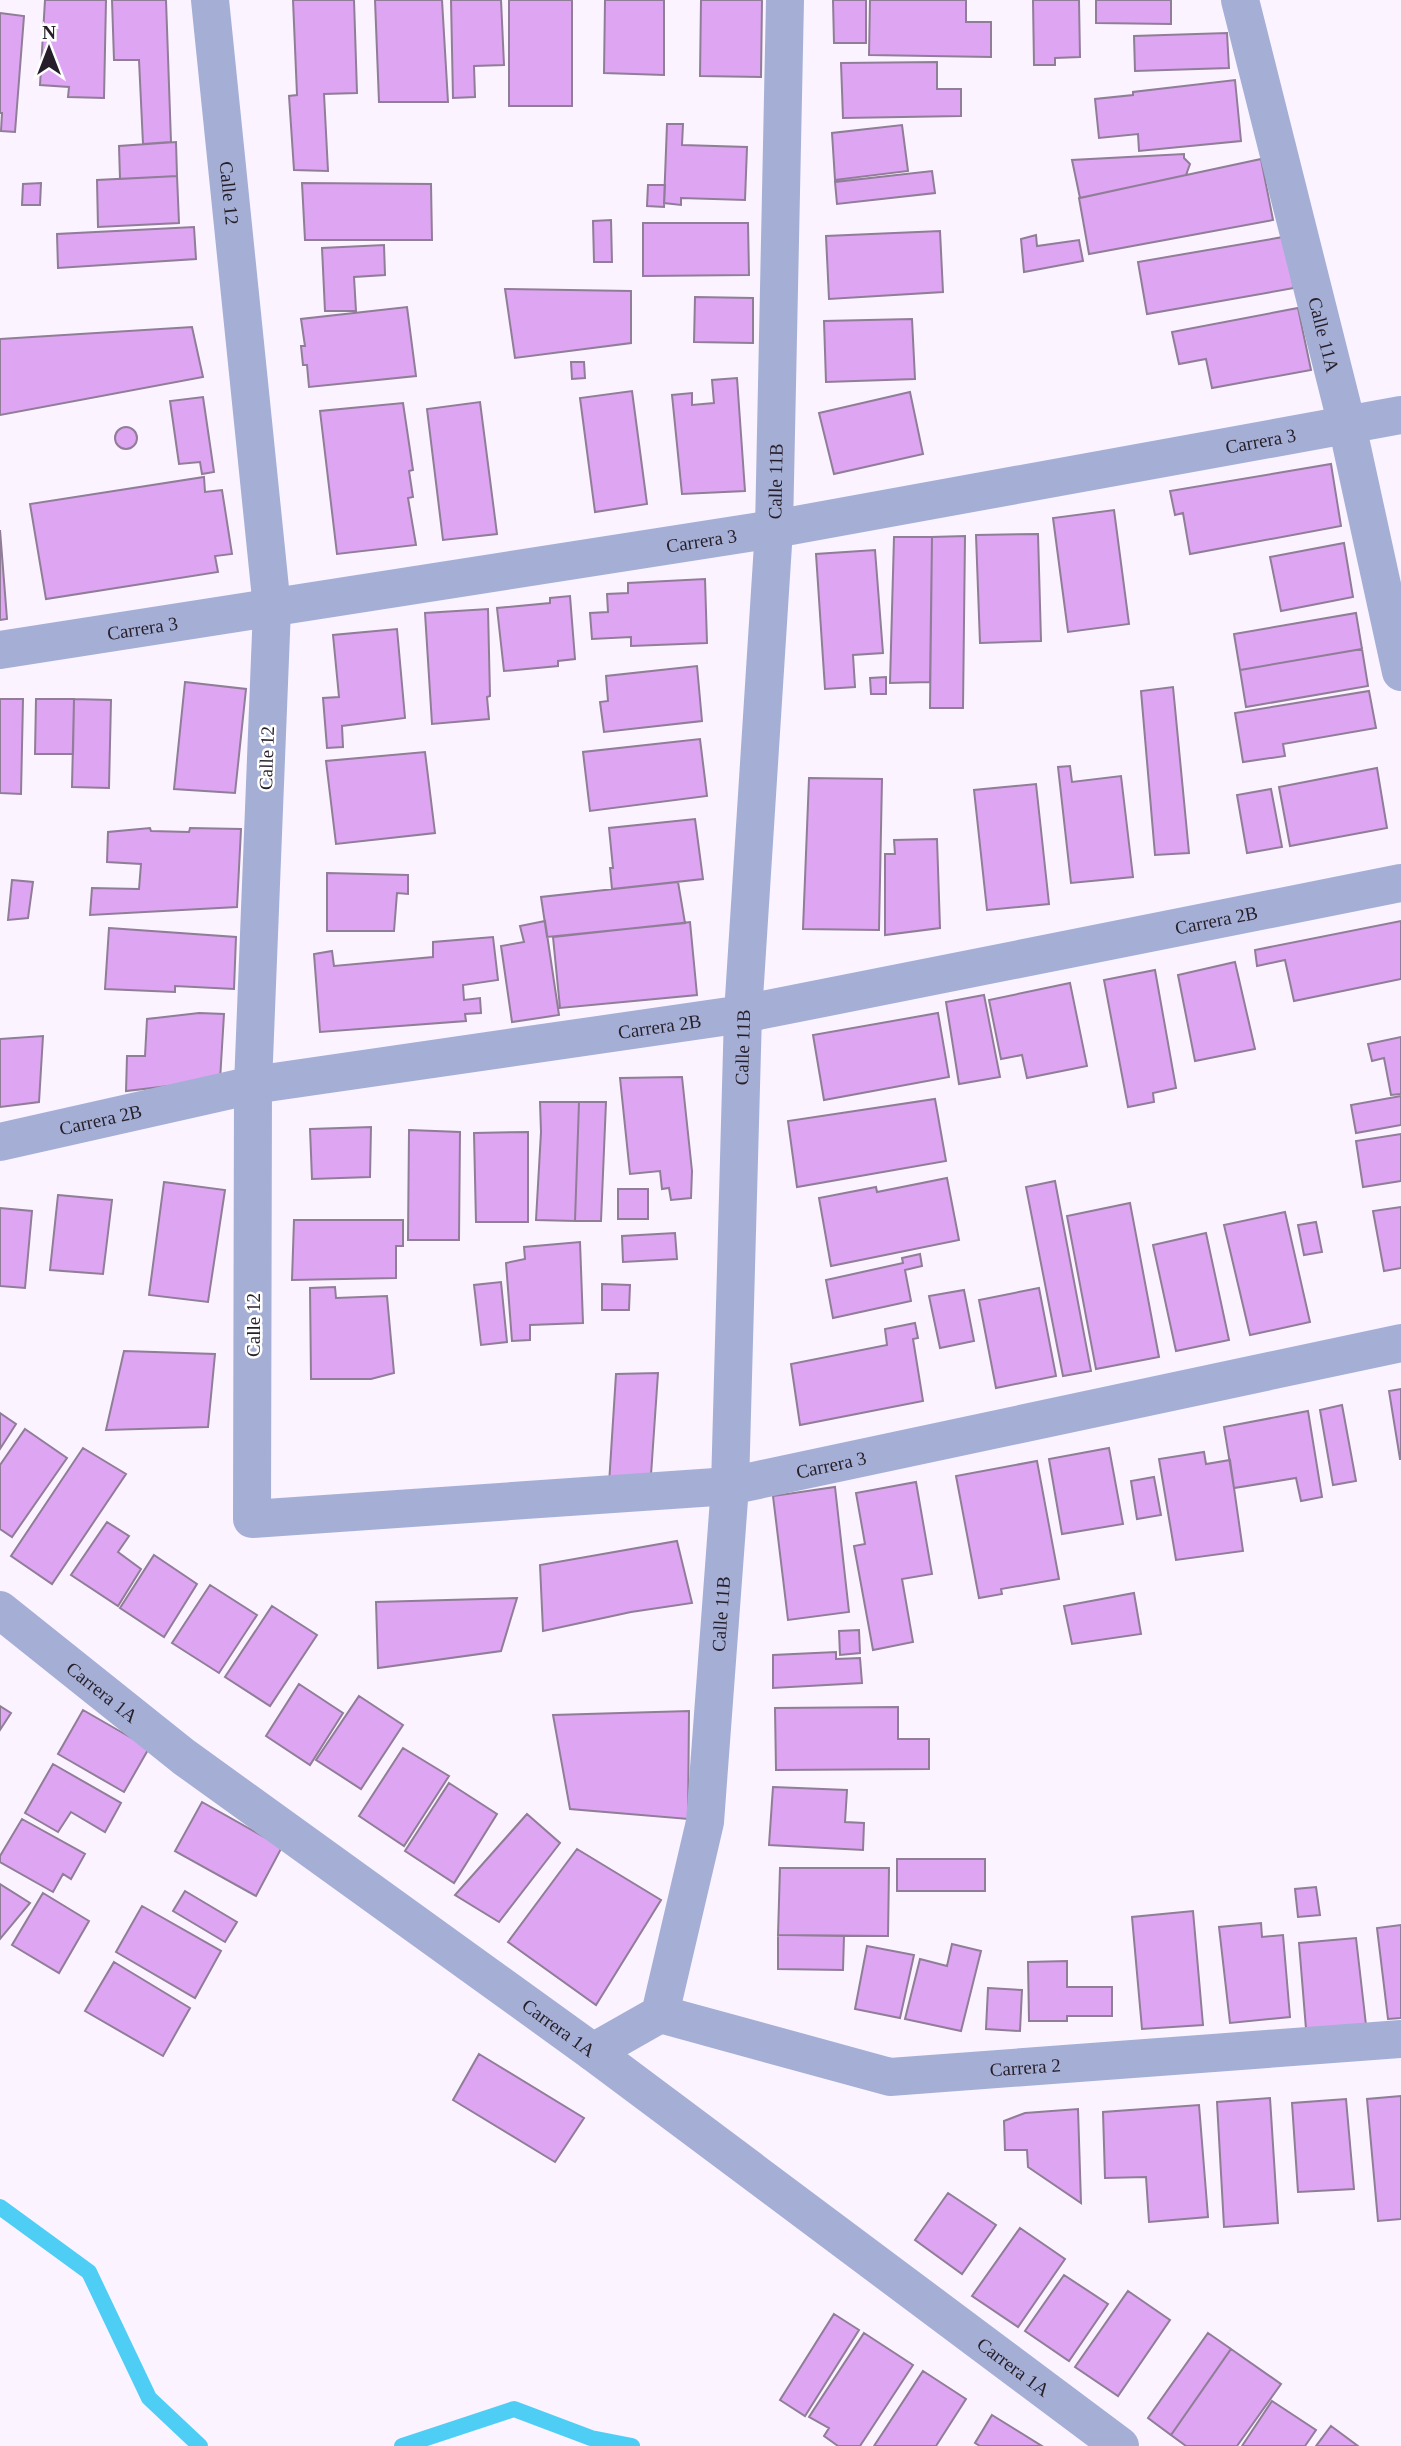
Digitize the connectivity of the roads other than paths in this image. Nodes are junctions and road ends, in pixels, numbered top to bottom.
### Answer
1 (210, 0) edge
2 (785, 0) edge
3 (1240, 0) edge
4 (1401, 415) edge
5 (1347, 425) junction
6 (774, 529) junction
7 (272, 608) junction
8 (0, 650) edge
9 (1401, 672) edge
10 (1401, 883) edge
11 (743, 1014) junction
12 (253, 1085) junction
13 (0, 1142) edge
14 (1401, 1343) edge
15 (730, 1486) junction
16 (252, 1519) joint
17 (0, 1610) edge
18 (660, 2014) junction
19 (1401, 2039) edge
20 (593, 2052) junction
21 (1120, 2446) edge

1 - 7 street, Calle 12
2 - 6 street, Calle 11B
3 - 5 street, Calle 11A
4 - 5 street, Carrera 3
5 - 6 street, Carrera 3
5 - 9 street, Calle 11A
6 - 7 street, Carrera 3
6 - 11 street, Calle 11B
7 - 8 street, Carrera 3
7 - 12 street, Calle 12
10 - 11 street, Carrera 2B
11 - 12 street, Carrera 2B
11 - 15 street, Calle 11B
12 - 13 street, Carrera 2B
12 - 16 street, Calle 12
14 - 15 street, Carrera 3
15 - 16 street, Carrera 3
15 - 18 street, Calle 11B
17 - 20 street, Carrera 1A
18 - 19 street, Carrera 2
18 - 20 street
20 - 21 street, Carrera 1A

